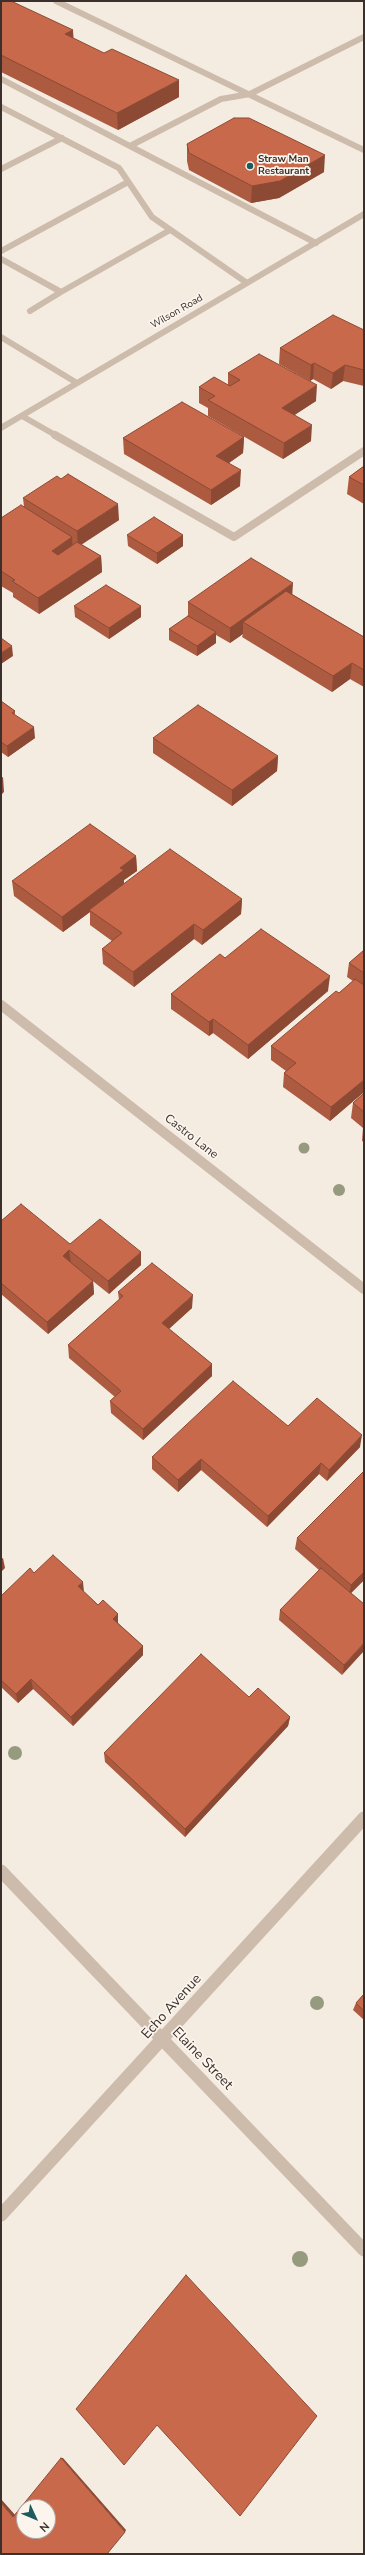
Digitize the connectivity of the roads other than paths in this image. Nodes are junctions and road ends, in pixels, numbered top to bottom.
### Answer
1 (56, 1) edge
2 (364, 37) edge
3 (1, 79) edge
4 (250, 94) junction
5 (1, 107) edge
6 (62, 138) junction
7 (130, 146) junction
8 (362, 148) edge
9 (1, 169) edge
10 (128, 182) junction
11 (364, 214) edge
12 (170, 230) junction
13 (316, 243) junction
14 (1, 251) edge
15 (1, 259) edge
16 (247, 283) junction
17 (61, 292) junction
18 (30, 312) dead end
19 (4, 338) edge
20 (77, 383) junction
21 (22, 416) junction
22 (1, 428) edge
23 (364, 451) edge
24 (1, 1005) edge
25 (364, 1289) edge
26 (364, 1818) edge
27 (1, 1871) edge
28 (162, 2039) junction
29 (1, 2215) edge
30 (364, 2250) edge

1 - 4 street
2 - 4 street
3 - 7 street
4 - 7 street
4 - 8 street
5 - 6 street
6 - 9 street
6 - 10 street
7 - 13 street
10 - 12 street
10 - 14 street
11 - 13 street, Wilson Road
12 - 16 street
12 - 17 street
13 - 16 street, Wilson Road
15 - 17 street
16 - 20 street, Wilson Road
17 - 18 street
19 - 20 street
20 - 21 street, Wilson Road
21 - 22 street, Wilson Road
21 - 23 street
24 - 25 street, Castro Lane
26 - 28 street, Echo Avenue
27 - 28 street, Elaine Street
28 - 29 street, Echo Avenue
28 - 30 street, Elaine Street

